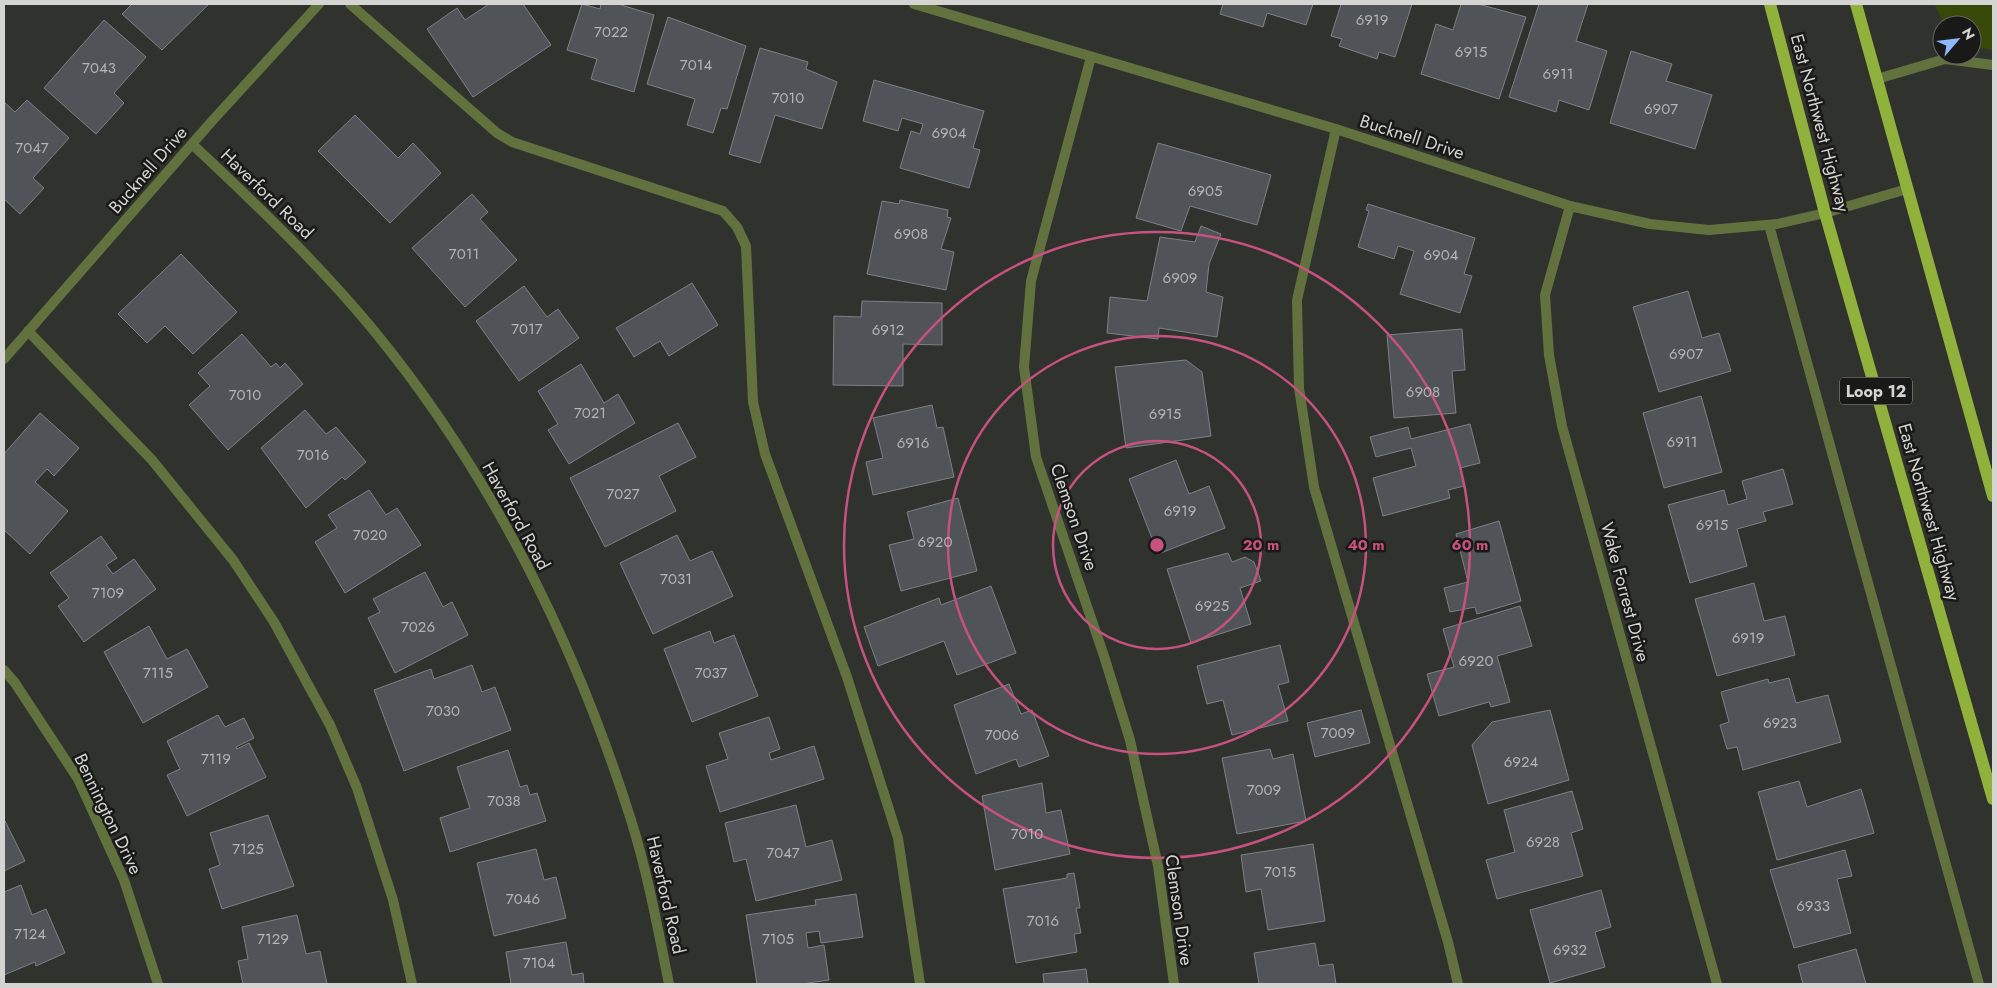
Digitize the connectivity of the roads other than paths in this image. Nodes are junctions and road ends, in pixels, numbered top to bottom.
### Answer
1 (319, 4) edge
2 (350, 4) edge
3 (914, 4) edge
4 (1770, 4) edge
5 (1856, 4) edge
6 (1091, 57) junction
7 (1993, 65) edge
8 (1877, 79) junction
9 (1336, 130) junction
10 (192, 144) junction
11 (1908, 189) junction
12 (1570, 206) junction
13 (1825, 213) junction
14 (1768, 225) junction
15 (28, 331) junction
16 (4, 359) edge
17 (1993, 496) edge
18 (4, 670) edge
19 (1993, 799) edge
20 (158, 984) edge
21 (412, 984) edge
22 (669, 984) edge
23 (920, 984) edge
24 (1174, 984) edge
25 (1458, 984) edge
26 (1717, 984) edge
27 (1979, 984) edge

1 - 10 street, Bucknell Drive
2 - 23 street
3 - 6 street, Bucknell Drive
4 - 13 main road, East Northwest Highway / Loop 12
5 - 8 main road
6 - 9 street, Bucknell Drive
6 - 24 street, Clemson Drive
7 - 8 street
8 - 11 main road
9 - 12 street, Bucknell Drive
9 - 25 street
10 - 15 street, Bucknell Drive
10 - 22 street, Haverford Road
11 - 13 street, Bucknell Drive
11 - 17 main road
12 - 14 street, Bucknell Drive
12 - 26 street, Wake Forrest Drive
13 - 14 street, Bucknell Drive
13 - 19 main road, East Northwest Highway / Loop 12
14 - 27 street
15 - 16 street, Bucknell Drive
15 - 21 street
18 - 20 street, Bennington Drive

